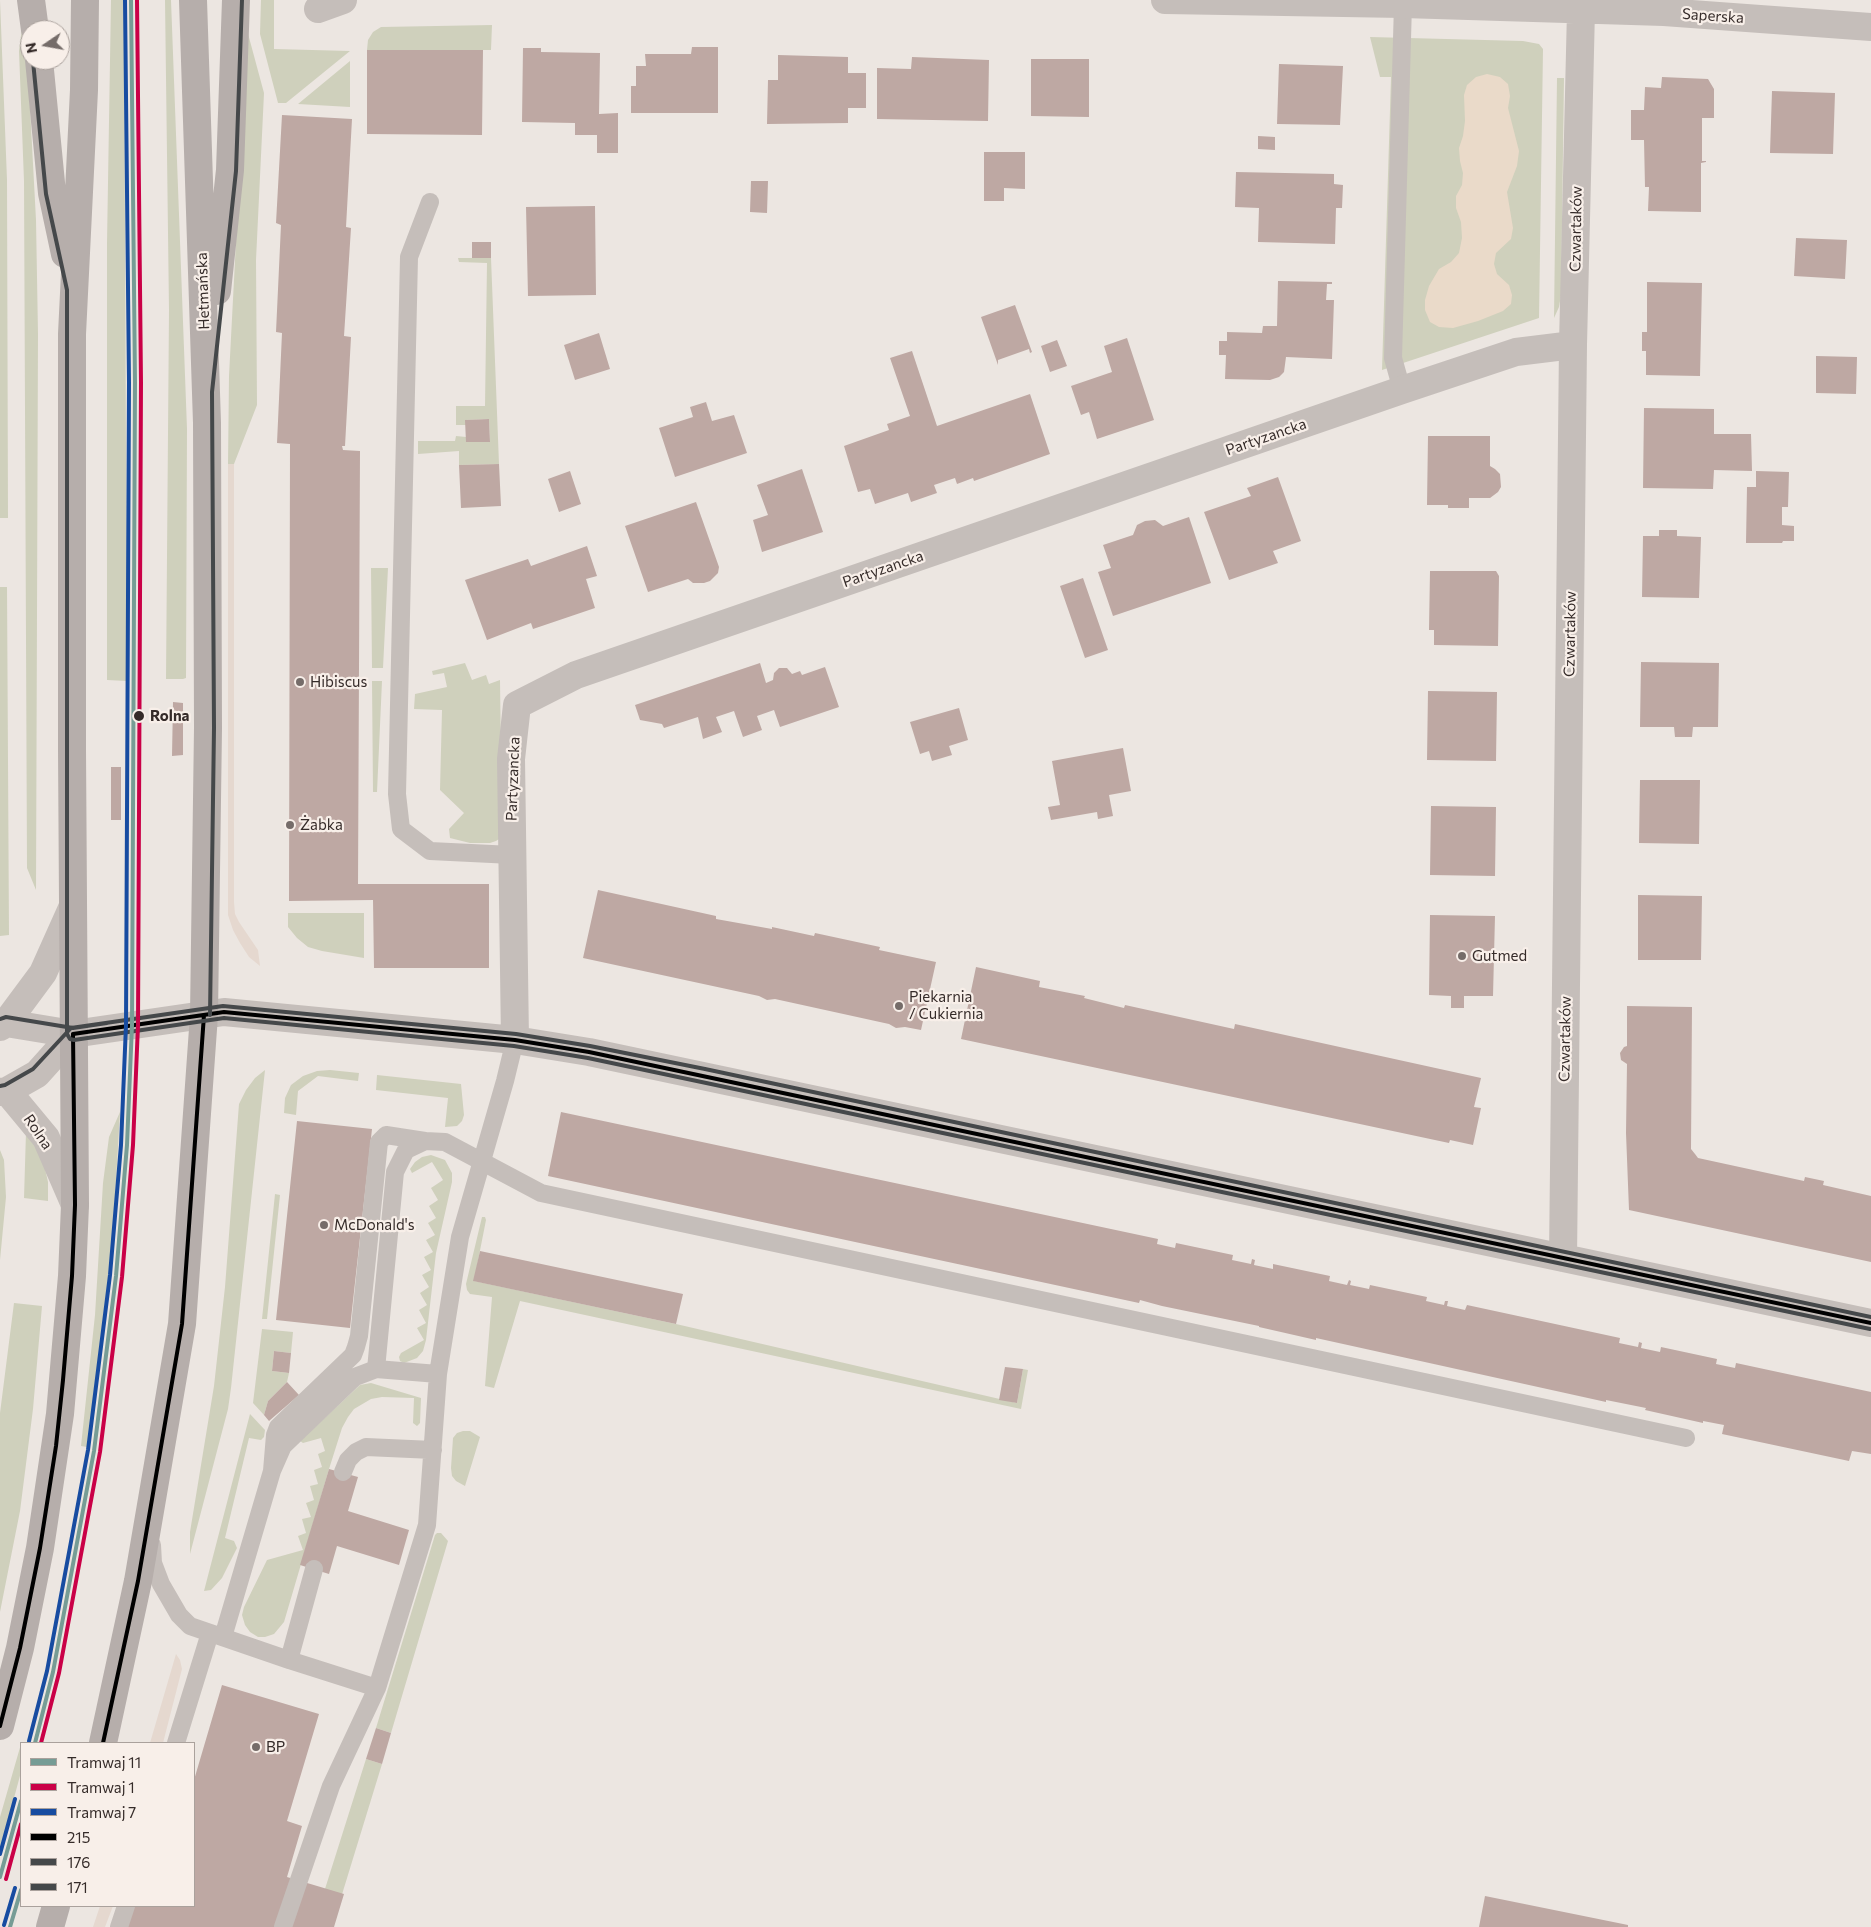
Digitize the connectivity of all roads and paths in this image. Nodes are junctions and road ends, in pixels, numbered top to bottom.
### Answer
1 (32, 0) edge
2 (85, 0) edge
3 (193, 0) edge
4 (236, 0) edge
5 (1166, 0) edge
6 (1403, 4) junction
7 (1581, 10) junction
8 (34, 20) edge
9 (1871, 27) edge
10 (40, 70) edge
11 (430, 202) dead end
12 (73, 289) junction
13 (1573, 345) junction
14 (1402, 390) junction
15 (206, 392) junction
16 (512, 855) junction
17 (73, 906) junction
18 (204, 1015) junction
19 (3, 1025) edge
20 (73, 1034) junction
21 (515, 1040) junction
22 (4, 1092) edge
23 (425, 1141) junction
24 (482, 1160) junction
25 (75, 1204) junction
26 (1563, 1258) junction
27 (1871, 1323) edge
28 (356, 1347) junction
29 (376, 1369) junction
30 (438, 1374) junction
31 (1686, 1438) dead end
32 (433, 1450) junction
33 (272, 1471) junction
34 (343, 1472) dead end
35 (150, 1512) junction
36 (314, 1569) dead end
37 (216, 1635) junction
38 (289, 1660) junction
39 (377, 1688) junction
40 (0, 1726) edge
41 (103, 1742) edge
42 (176, 1742) edge
43 (56, 1907) edge
44 (126, 1907) edge
45 (50, 1927) edge
46 (119, 1927) edge
47 (283, 1927) edge

1 - 8 main road
2 - 12 main road
3 - 15 main road, Hetmańska
4 - 15 main road
5 - 6 street, Saperska
6 - 7 street, Saperska
6 - 14 lane
7 - 9 street, Saperska
7 - 13 street, Czwartaków
10 - 12 main road
11 - 16 lane
12 - 17 main road
13 - 14 street, Partyzancka
13 - 26 street, Czwartaków
14 - 16 street, Partyzancka
15 - 18 main road, Hetmańska
16 - 21 street, Partyzancka
17 - 19 street
17 - 20 main road
18 - 20 street
18 - 21 street
18 - 35 main road, Hetmańska
19 - 20 street
20 - 22 street, Rolna
20 - 25 main road
21 - 24 lane
21 - 26 street
22 - 25 street, Rolna
23 - 24 lane
23 - 28 lane
23 - 29 lane
24 - 30 lane
24 - 31 lane
25 - 40 main road
26 - 27 street
28 - 29 lane
28 - 33 lane
29 - 30 lane
29 - 33 lane
30 - 32 lane
32 - 34 lane
32 - 39 lane
33 - 37 lane
35 - 37 lane
35 - 41 main road, Hetmańska
36 - 38 lane
37 - 38 lane
37 - 42 lane
38 - 39 lane
39 - 47 lane
43 - 45 main road
44 - 46 lane

